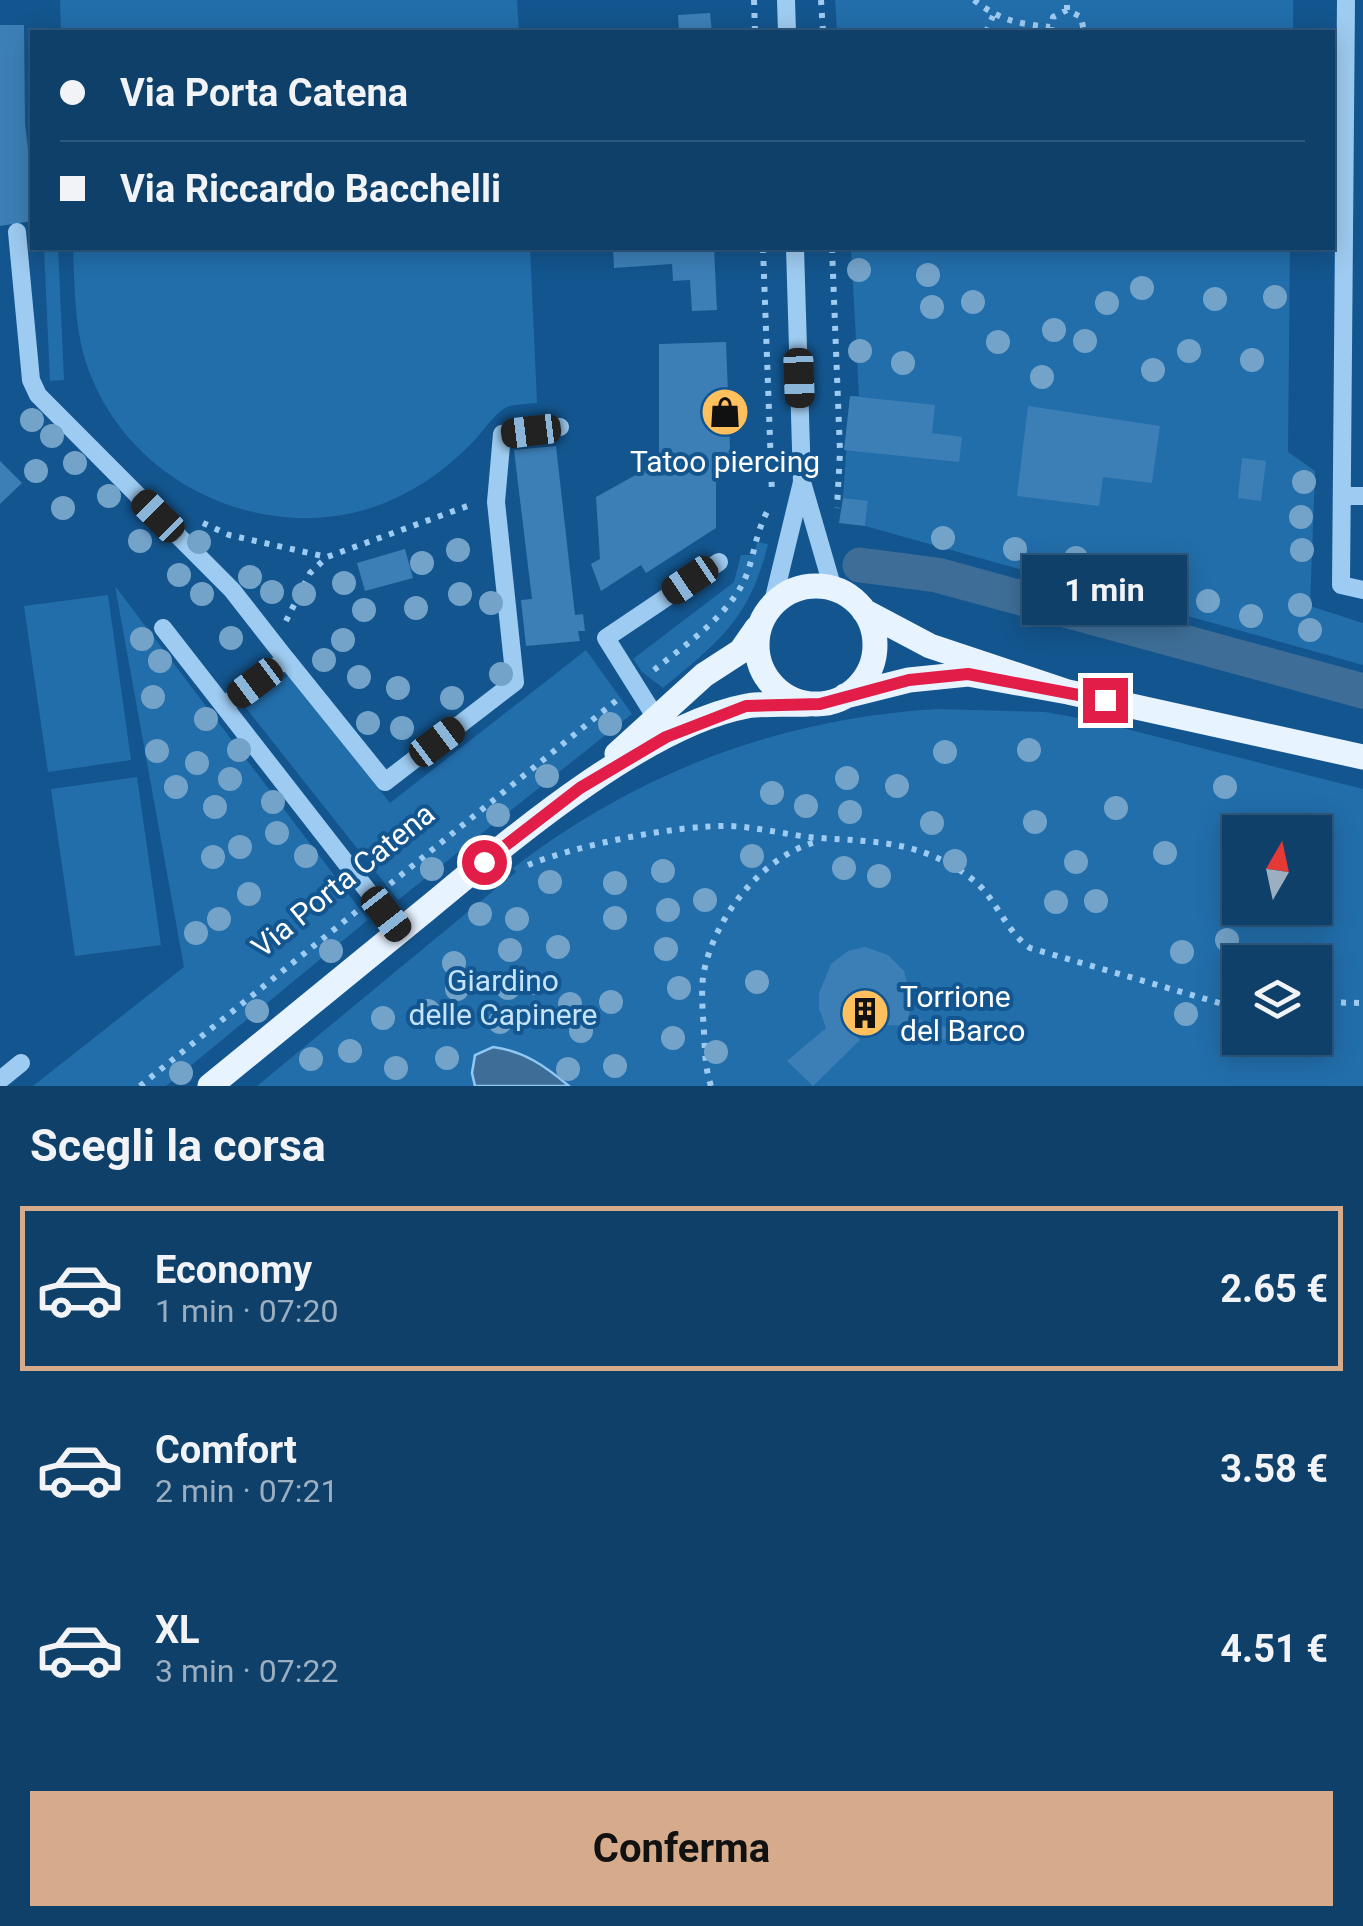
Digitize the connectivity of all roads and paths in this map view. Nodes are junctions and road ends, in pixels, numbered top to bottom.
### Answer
1 (754, 0) edge
2 (786, 0) edge
3 (822, 0) edge
4 (974, 0) edge
5 (1067, 0) edge
6 (1346, 0) edge
7 (1067, 10) junction
8 (993, 16) junction
9 (755, 30) edge
10 (788, 30) edge
11 (823, 30) edge
12 (987, 30) edge
13 (1050, 30) edge
14 (1084, 30) edge
15 (17, 232) dead end
16 (763, 250) edge
17 (794, 250) edge
18 (560, 428) dead end
19 (802, 482) junction
20 (1342, 496) junction
21 (1363, 496) edge
22 (496, 502) junction
23 (196, 520) dead end
24 (327, 558) junction
25 (719, 562) dead end
26 (833, 589) junction
27 (1363, 590) edge
28 (864, 611) junction
29 (768, 612) junction
30 (163, 628) dead end
31 (280, 652) junction
32 (642, 680) dead end
33 (627, 692) dead end
34 (1068, 692) junction
35 (846, 696) junction
36 (808, 704) junction
37 (224, 706) junction
38 (656, 718) junction
39 (1363, 756) edge
40 (580, 788) junction
41 (832, 838) junction
42 (515, 870) dead end
43 (374, 898) junction
44 (399, 931) junction
45 (1332, 1003) edge
46 (1222, 1004) edge
47 (1363, 1004) edge
48 (21, 1063) dead end
49 (0, 1080) edge
50 (140, 1086) edge
51 (210, 1086) edge
52 (711, 1086) edge

1 - 9 path
2 - 10 street
3 - 11 path
4 - 8 path
5 - 7 path
6 - 20 street
7 - 13 path
7 - 14 path
8 - 12 path
8 - 13 path
15 - 31 street
16 - 32 path
17 - 19 street
18 - 22 street
19 - 26 street
19 - 29 street
20 - 21 street
20 - 27 street
22 - 24 path
22 - 31 street
23 - 24 path
24 - 31 path
25 - 38 street
26 - 28 main road
26 - 29 main road
28 - 34 main road
28 - 35 main road
29 - 36 main road
29 - 38 main road
30 - 37 street
31 - 37 street
33 - 43 path, Via Porta Catena
34 - 35 main road
34 - 39 main road
35 - 36 main road
36 - 40 main road
37 - 43 street
38 - 40 main road
40 - 44 main road
41 - 42 path
41 - 46 path
41 - 52 path
43 - 44 street
43 - 50 path, Via Porta Catena
44 - 51 main road
45 - 47 path
48 - 49 street

